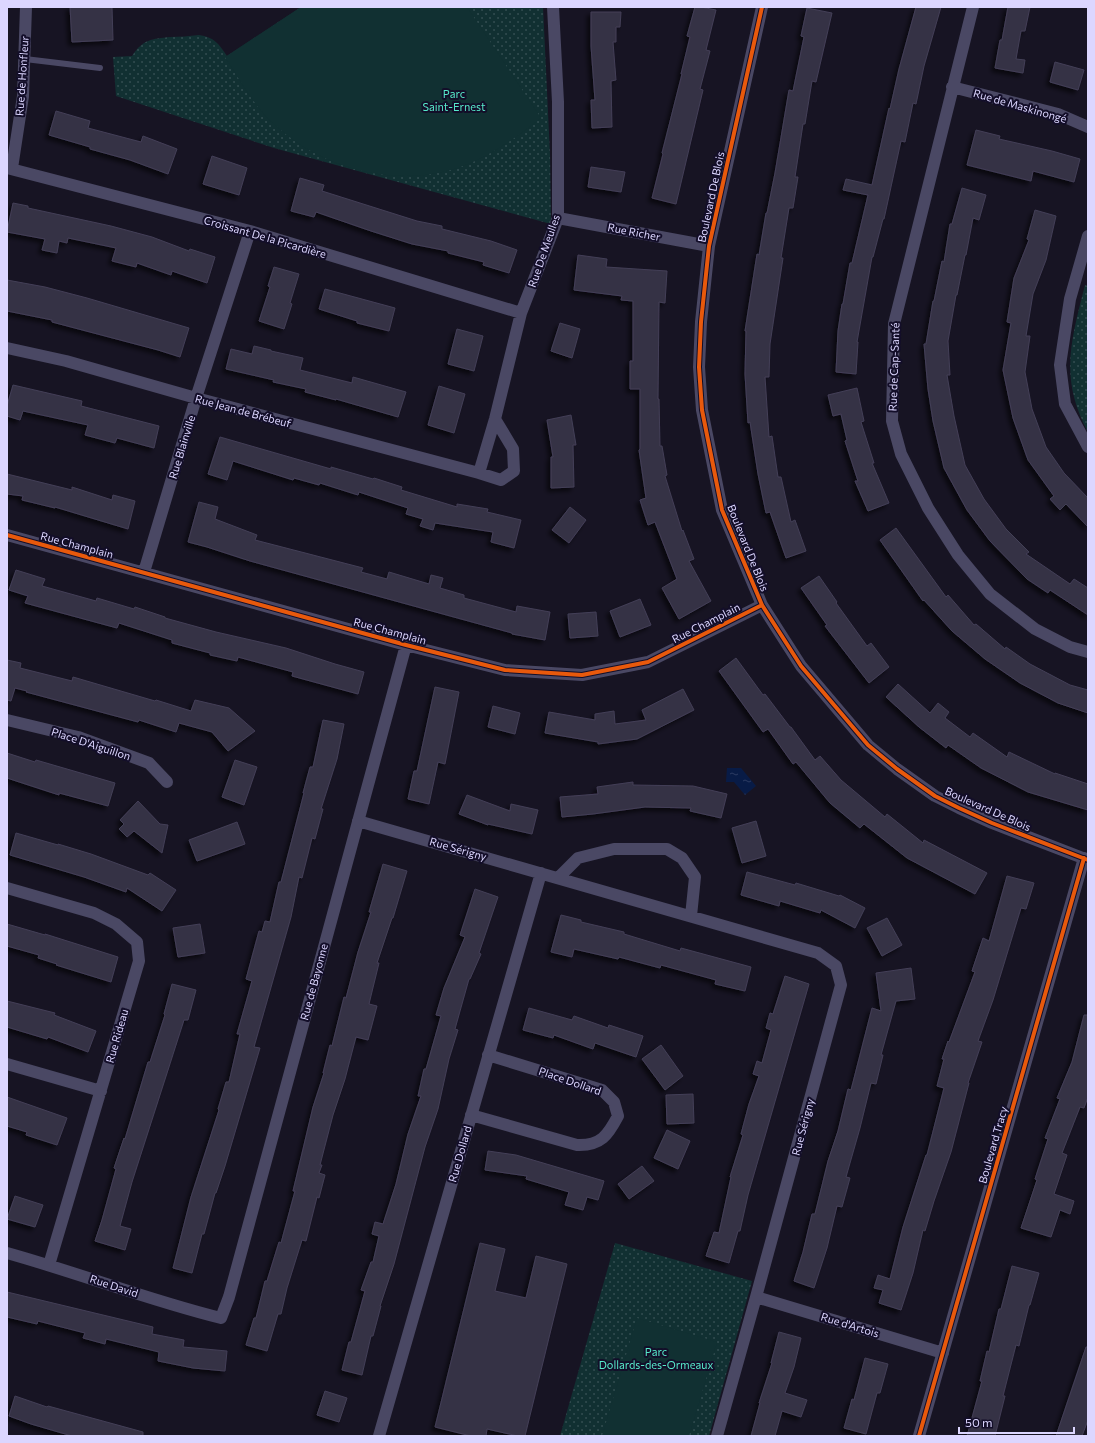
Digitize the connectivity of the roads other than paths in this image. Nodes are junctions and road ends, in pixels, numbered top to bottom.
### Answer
1 (26, 7) edge
2 (553, 7) edge
3 (762, 7) edge
4 (973, 7) edge
5 (25, 59) junction
6 (100, 68) dead end
7 (952, 87) junction
8 (1088, 127) edge
9 (10, 168) edge
10 (558, 218) junction
11 (250, 231) junction
12 (1088, 236) edge
13 (709, 246) junction
14 (521, 314) junction
15 (7, 348) edge
16 (196, 398) junction
17 (495, 419) junction
18 (1088, 447) edge
19 (479, 473) junction
20 (7, 535) edge
21 (144, 572) junction
22 (762, 605) junction
23 (406, 645) junction
24 (1088, 652) edge
25 (7, 720) edge
26 (168, 782) dead end
27 (358, 821) junction
28 (1086, 859) edge
29 (541, 873) junction
30 (558, 878) junction
31 (7, 888) edge
32 (691, 916) junction
33 (488, 1055) junction
34 (7, 1064) edge
35 (101, 1091) junction
36 (471, 1115) junction
37 (7, 1253) edge
38 (49, 1265) junction
39 (756, 1297) junction
40 (221, 1318) joint
41 (943, 1353) junction
42 (379, 1436) edge
43 (717, 1436) edge
44 (919, 1436) edge

1 - 5 street, Rue de Honfleur
2 - 10 street, Rue De Meulles
3 - 13 street, Boulevard De Blois
4 - 7 street, Rue de Cap-Santé
5 - 6 lane
5 - 9 street, Rue de Honfleur
7 - 8 street, Rue de Maskinongé
7 - 24 street, Rue de Cap-Santé
9 - 11 street, Croissant De la Picardière
10 - 13 street, Rue Richer
10 - 14 street, Rue De Meulles
11 - 14 street, Croissant De la Picardière
11 - 16 street, Rue Blainville
12 - 18 street
13 - 22 street, Boulevard De Blois
14 - 17 street, Rue De Meulles
15 - 16 street, Rue Jean de Brébeuf
16 - 19 street, Rue Jean de Brébeuf
16 - 21 street, Rue Blainville
17 - 19 street, Rue De Meulles
17 - 19 street
20 - 21 street, Rue Champlain
21 - 23 street, Rue Champlain
22 - 23 street, Rue Champlain
22 - 28 street, Boulevard De Blois
23 - 27 street, Rue de Bayonne
25 - 26 street, Place D'Aiguillon
27 - 29 street, Rue Sérigny
27 - 40 street, Rue de Bayonne
28 - 41 street, Boulevard Tracy
29 - 30 street, Rue Sérigny
29 - 33 street, Rue Dollard
30 - 32 street, Rue Sérigny
30 - 32 street
31 - 35 street, Rue Rideau
32 - 39 street, Rue Sérigny
33 - 36 street, Rue Dollard
33 - 36 street, Place Dollard
34 - 35 street
35 - 38 street, Rue Rideau
36 - 42 street, Rue Dollard
37 - 38 street, Rue David
38 - 40 street, Rue David
39 - 41 street, Rue d'Artois
39 - 43 street, Rue Sérigny
41 - 44 street, Boulevard Tracy

